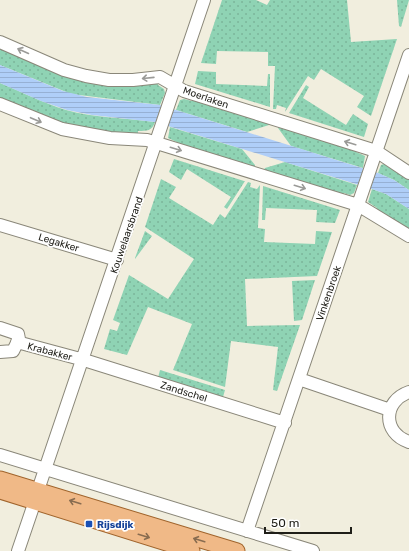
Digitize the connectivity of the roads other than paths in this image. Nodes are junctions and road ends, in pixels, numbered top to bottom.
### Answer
1 (204, 0) edge
2 (0, 42) edge
3 (409, 55) edge
4 (175, 86) junction
5 (0, 104) edge
6 (157, 143) junction
7 (375, 156) junction
8 (409, 173) edge
9 (358, 205) junction
10 (0, 225) edge
11 (409, 236) edge
12 (118, 260) junction
13 (0, 328) edge
14 (16, 342) junction
15 (0, 352) edge
16 (84, 360) junction
17 (299, 379) junction
18 (409, 392) edge
19 (390, 410) junction
20 (285, 423) junction
21 (409, 442) edge
22 (0, 455) edge
23 (46, 469) junction
24 (0, 479) edge
25 (0, 491) edge
26 (37, 496) junction
27 (248, 531) junction
28 (18, 551) edge
29 (192, 551) edge
30 (237, 551) edge
31 (313, 551) edge

1 - 4 street, Kouwelaarsbrand
4 -> 2 street, Moerlaken
3 - 7 street, Vinkenbroek
4 - 6 street, Kouwelaarsbrand
7 -> 4 street, Moerlaken
5 -> 6 street
6 -> 9 street
6 - 12 street, Kouwelaarsbrand
7 - 8 street, Moerlaken
7 - 9 street, Vinkenbroek
9 - 11 street
9 - 17 street, Vinkenbroek
10 - 12 street, Legakker
12 - 16 street, Kouwelaarsbrand
13 - 14 street, Krabakker
14 - 15 street, Krabakker
14 - 16 street, Krabakker
16 - 20 street, Zandschel
16 - 23 street, Kouwelaarsbrand
17 - 19 street
17 - 20 street, Vinkenbroek
18 - 19 street
19 - 21 street
20 - 27 street, Vinkenbroek
22 - 23 street
23 - 26 street
23 - 27 street
24 - 26 main road
25 - 26 main road
26 - 28 street
26 -> 29 main road
30 -> 26 main road
27 - 31 street

